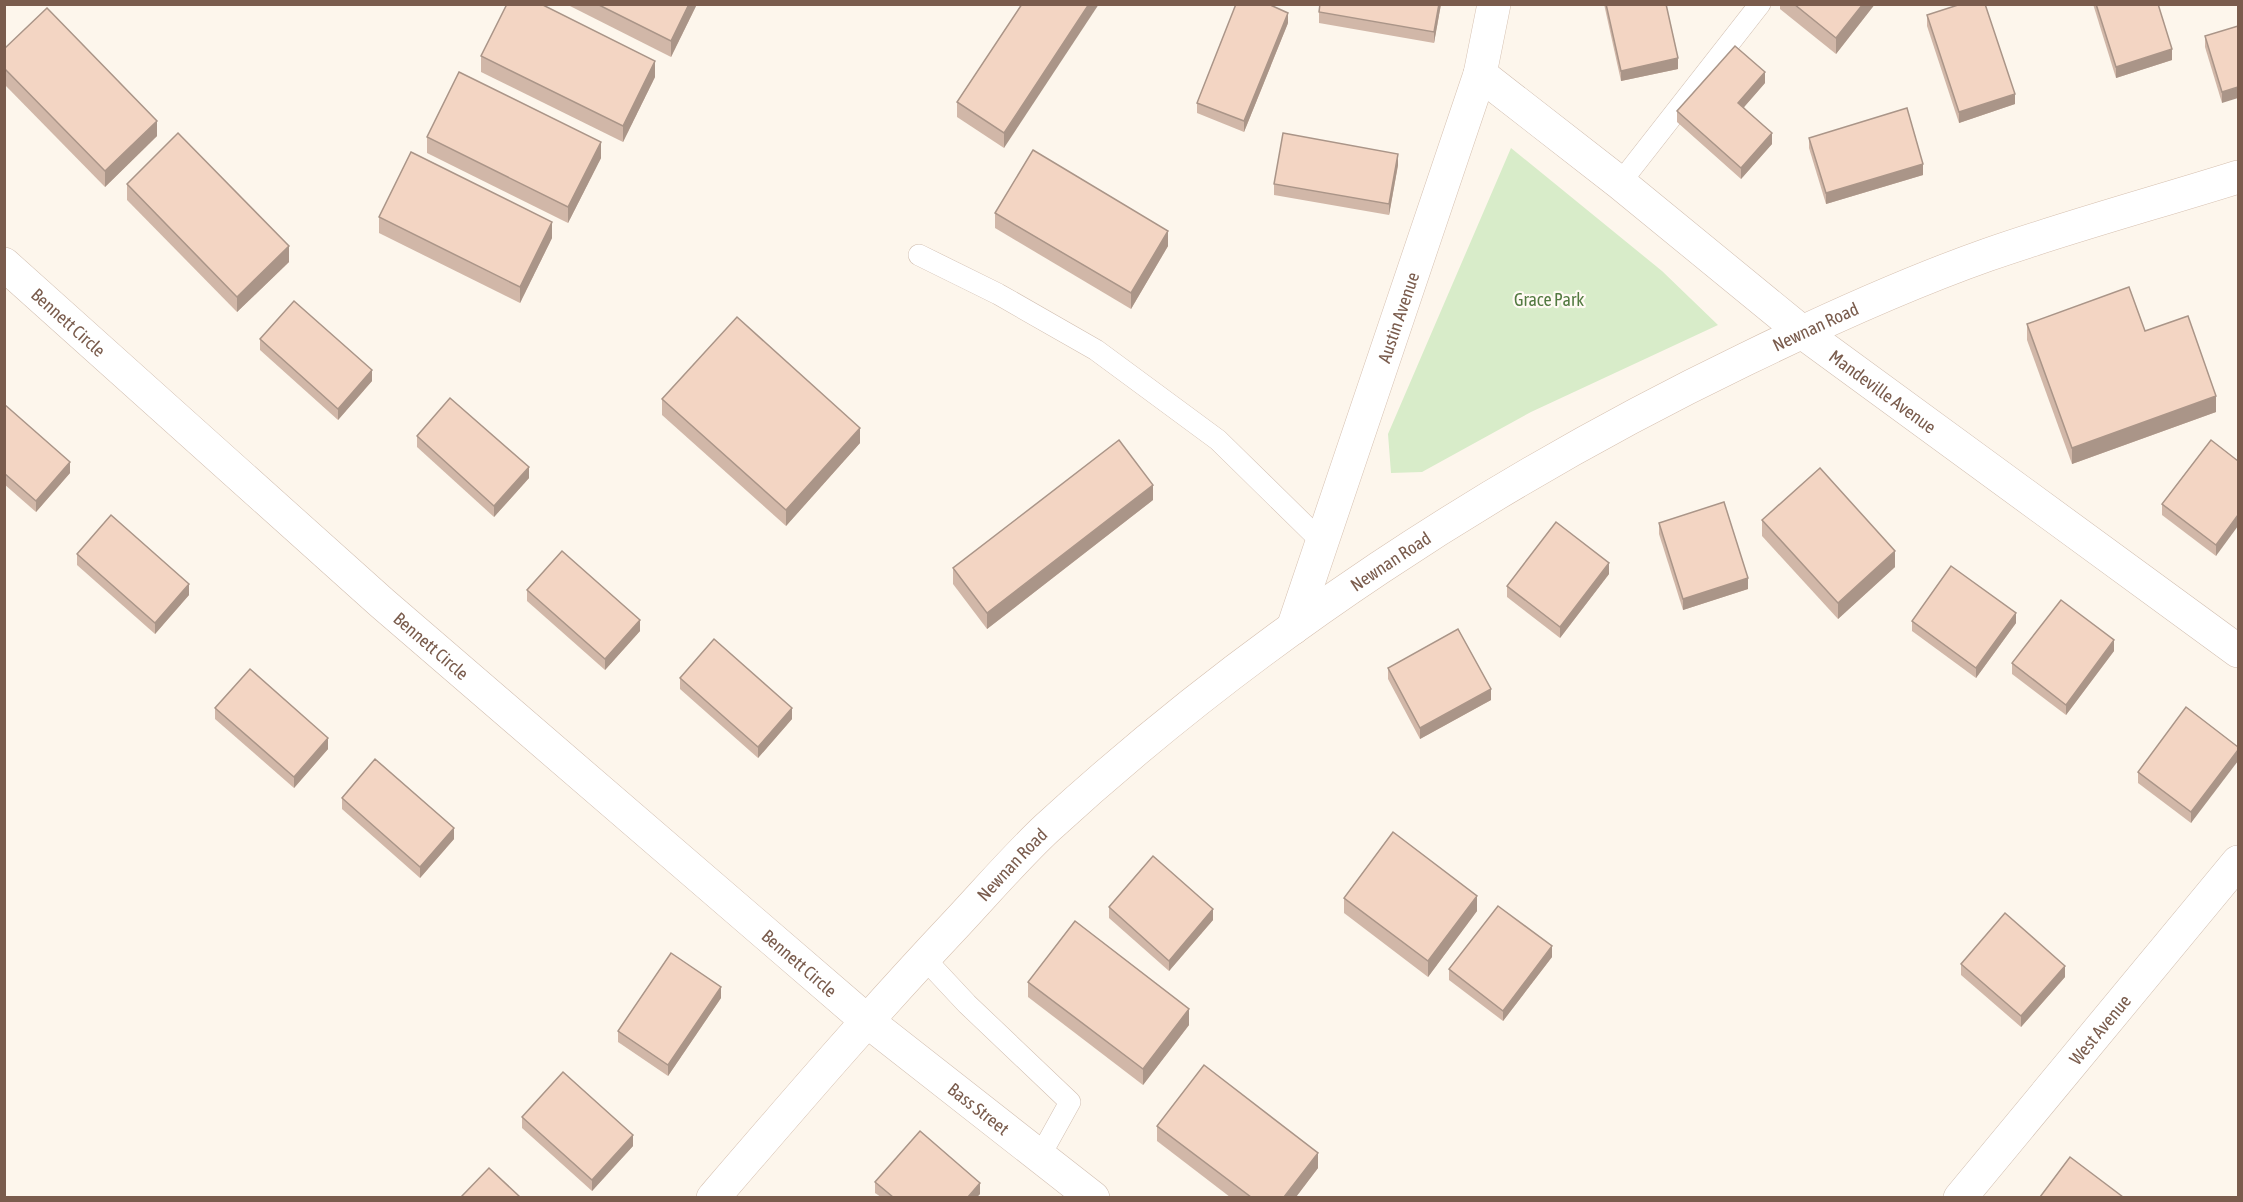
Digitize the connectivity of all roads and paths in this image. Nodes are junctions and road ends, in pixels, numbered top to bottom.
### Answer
1 (1494, 4) edge
2 (1760, 4) edge
3 (1480, 74) junction
4 (2238, 177) edge
5 (1620, 183) junction
6 (919, 255) dead end
7 (4, 264) edge
8 (1802, 332) junction
9 (1322, 542) junction
10 (1293, 628) junction
11 (2238, 651) edge
12 (2238, 862) edge
13 (924, 958) junction
14 (866, 1020) junction
15 (1040, 1156) junction
16 (713, 1197) edge
17 (1092, 1197) edge
18 (1960, 1197) edge

1 - 3 street, Austin Avenue
2 - 5 lane
3 - 5 street, Mandeville Avenue
3 - 9 street, Austin Avenue
4 - 8 street, Newnan Road
5 - 8 street, Mandeville Avenue
6 - 9 lane
7 - 14 street, Bennett Circle
8 - 10 street, Newnan Road
8 - 11 street, Mandeville Avenue
9 - 10 street, Austin Avenue
10 - 13 street, Newnan Road
12 - 18 street, West Avenue
13 - 14 street, Newnan Road
13 - 15 lane
14 - 15 street, Bass Street
14 - 16 street, Newnan Road
15 - 17 street, Bass Street

